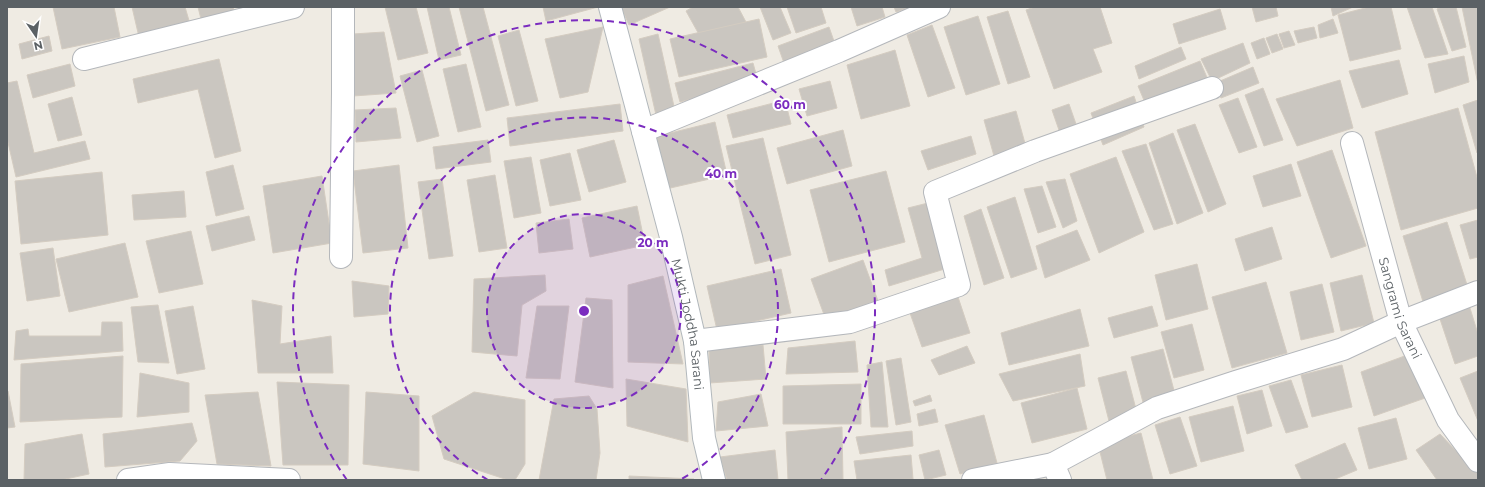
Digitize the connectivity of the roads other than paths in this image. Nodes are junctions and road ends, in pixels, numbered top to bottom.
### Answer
1 (293, 7) edge
2 (343, 7) edge
3 (610, 7) edge
4 (939, 7) edge
5 (84, 60) dead end
6 (1212, 88) dead end
7 (643, 131) junction
8 (1352, 143) dead end
9 (341, 257) dead end
10 (1478, 292) edge
11 (1401, 322) junction
12 (696, 341) junction
13 (1478, 461) edge
14 (1056, 472) edge
15 (128, 480) edge
16 (289, 480) edge
17 (714, 480) edge
18 (973, 480) edge

1 - 5 street
2 - 9 street
3 - 7 street, Mukti Joddha Sarani
4 - 7 street
6 - 12 street
7 - 12 street, Mukti Joddha Sarani
8 - 11 street, Sangrami Sarani
10 - 11 street
11 - 13 street, Sangrami Sarani
11 - 14 street
12 - 17 street, Mukti Joddha Sarani
14 - 18 street
15 - 16 street

